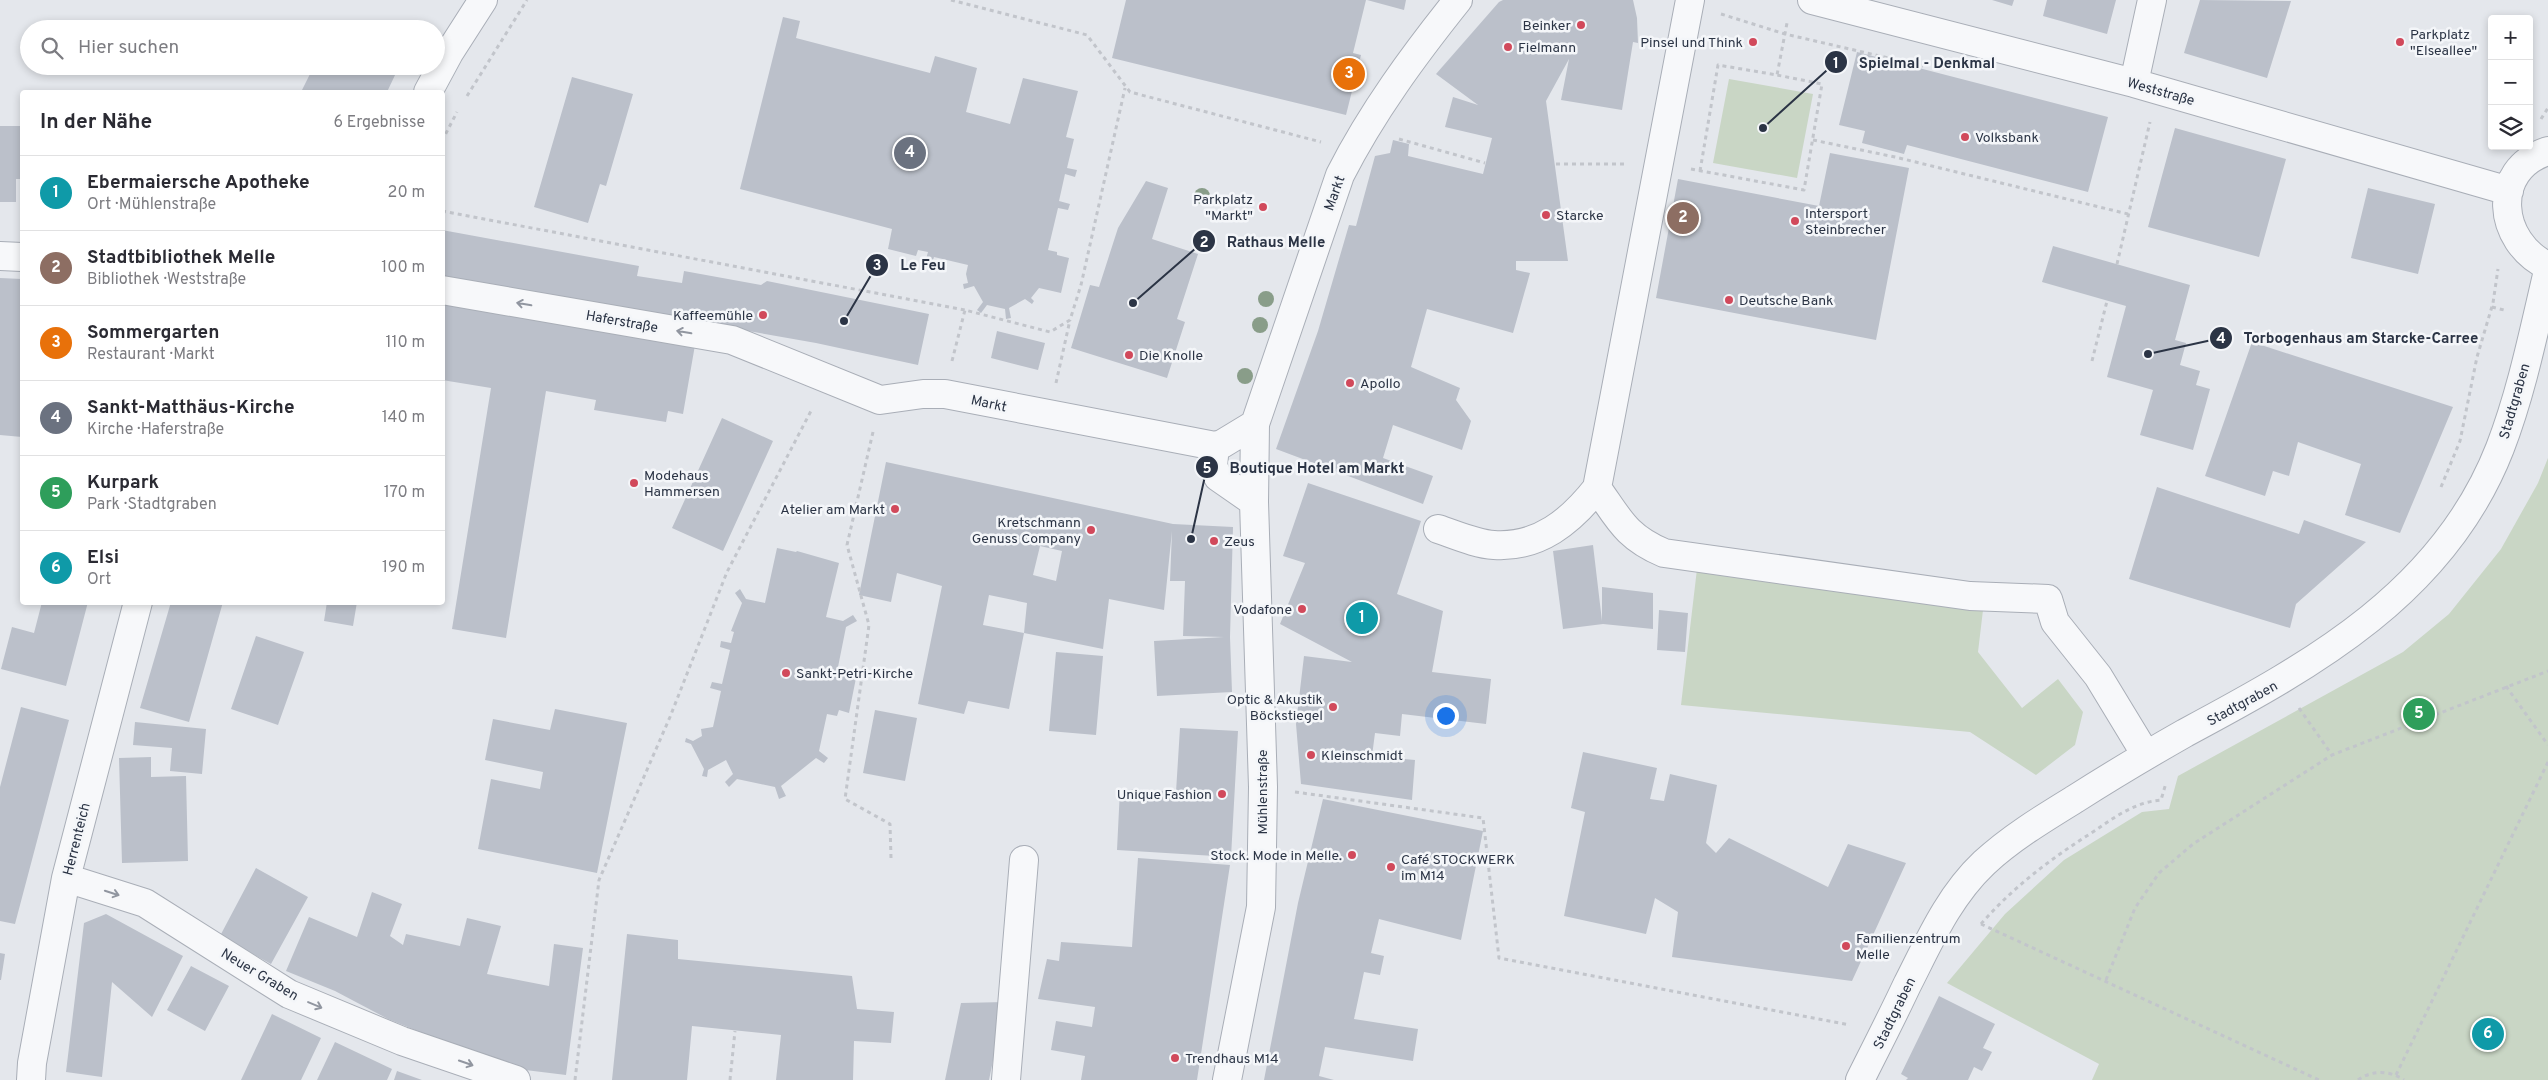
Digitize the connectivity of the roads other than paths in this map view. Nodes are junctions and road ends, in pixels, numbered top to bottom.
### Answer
1 (483, 0) edge
2 (1458, 0) edge
3 (1690, 0) edge
4 (1812, 0) edge
5 (2152, 0) edge
6 (445, 60) edge
7 (437, 75) edge
8 (2146, 87) junction
9 (429, 90) edge
10 (2548, 151) edge
11 (2509, 191) junction
12 (0, 256) edge
13 (20, 257) edge
14 (2548, 266) edge
15 (2548, 271) edge
16 (445, 291) edge
17 (880, 400) joint
18 (1255, 424) junction
19 (1215, 446) junction
20 (1598, 488) junction
21 (1254, 502) junction
22 (1438, 529) dead end
23 (137, 605) edge
24 (2146, 755) junction
25 (1024, 860) dead end
26 (66, 878) junction
27 (31, 1080) edge
28 (516, 1080) edge
29 (1006, 1080) edge
30 (1227, 1080) edge
31 (1860, 1080) edge

1 - 6 street
2 - 18 street, Markt
3 - 20 street
4 - 8 street, Weststraße
5 - 8 street
7 - 9 street
8 - 11 street, Weststraße
10 - 11 street
11 - 14 street
12 - 13 street
15 - 24 street, Stadtgraben
17 -> 16 street, Haferstraße
17 - 19 street, Markt
18 - 19 street
18 - 21 street, Markt
19 - 21 street
20 - 22 street
20 - 24 street
21 - 30 street, Mühlenstraße
23 - 26 street, Herrenteich
24 - 31 street, Stadtgraben
25 - 29 street
26 - 27 street, Herrenteich
26 -> 28 street, Neuer Graben

